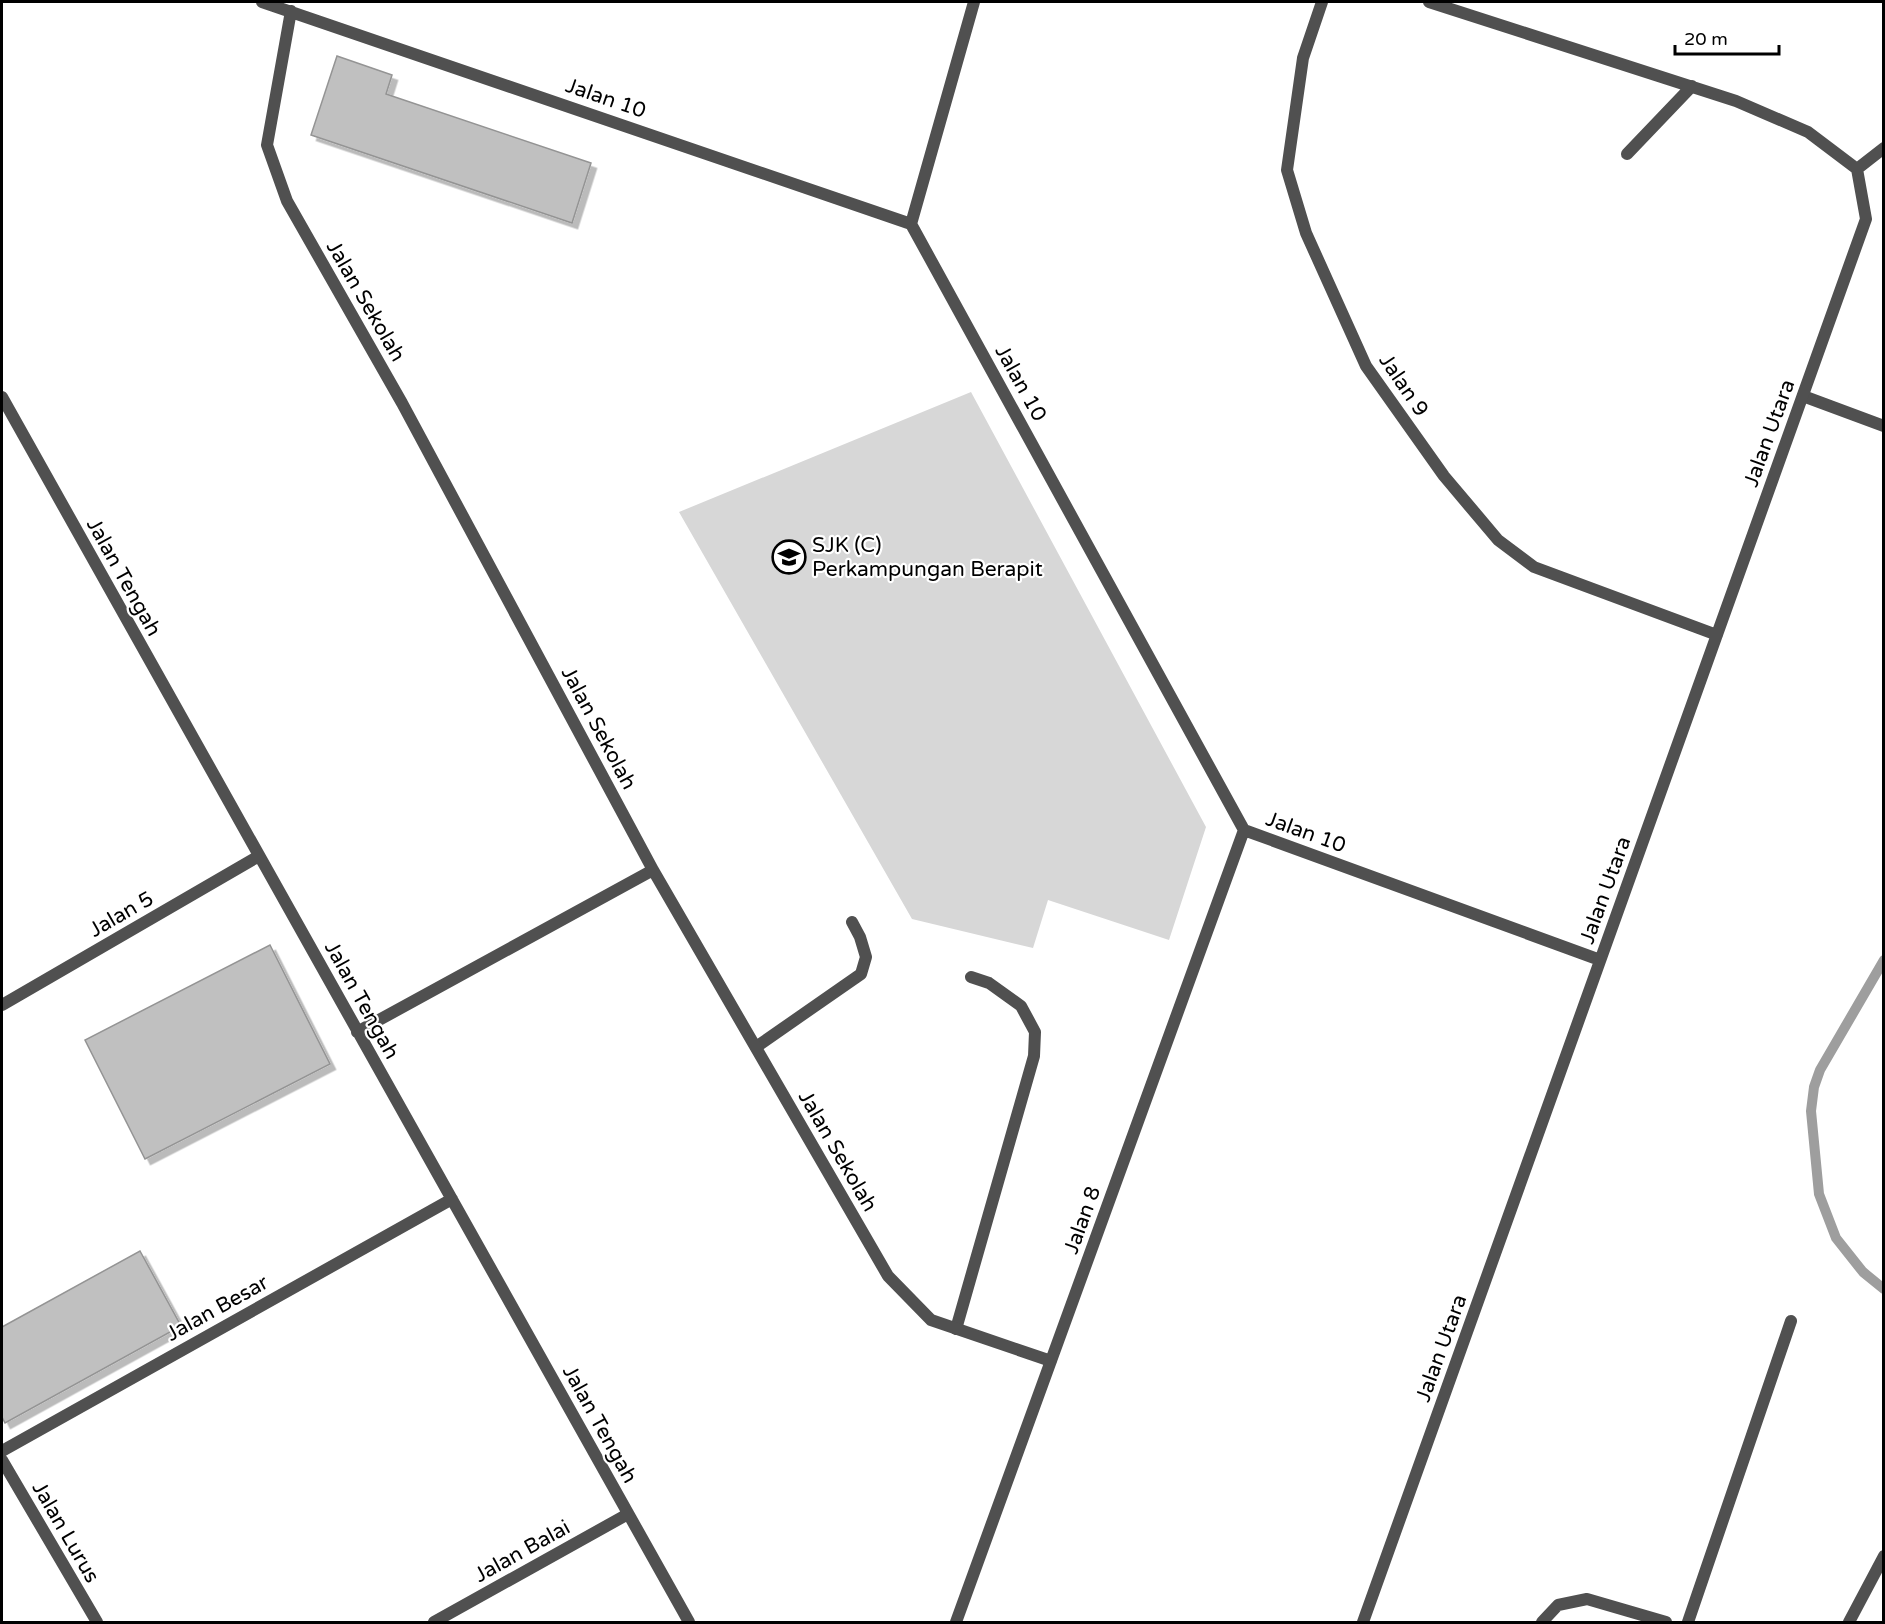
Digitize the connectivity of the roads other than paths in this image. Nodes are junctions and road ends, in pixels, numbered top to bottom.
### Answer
1 (262, 2) edge
2 (974, 2) edge
3 (1322, 2) edge
4 (1429, 2) edge
5 (291, 11) junction
6 (1692, 86) junction
7 (1884, 148) edge
8 (1627, 154) dead end
9 (1857, 169) junction
10 (911, 224) junction
11 (1803, 396) junction
12 (2, 397) edge
13 (1884, 426) edge
14 (1717, 634) junction
15 (1244, 830) junction
16 (259, 856) junction
17 (653, 870) junction
18 (852, 922) dead end
19 (1600, 960) junction
20 (970, 977) dead end
21 (2, 1005) edge
22 (357, 1032) junction
23 (756, 1047) junction
24 (452, 1200) junction
25 (1791, 1321) dead end
26 (956, 1329) junction
27 (1051, 1361) junction
28 (2, 1452) edge
29 (2, 1460) edge
30 (628, 1514) junction
31 (1884, 1556) edge
32 (97, 1623) edge
33 (435, 1623) edge
34 (689, 1623) edge
35 (956, 1623) edge
36 (1363, 1623) edge
37 (1542, 1623) edge
38 (1666, 1623) edge
39 (1688, 1623) edge
40 (1849, 1623) edge

1 - 5 street, Jalan 10
2 - 10 street
3 - 14 street, Jalan 9
4 - 6 street
5 - 10 street, Jalan 10
5 - 17 street, Jalan Sekolah
6 - 8 street
6 - 9 street
7 - 9 street
9 - 11 street, Jalan Utara
10 - 15 street, Jalan 10
11 - 13 street
11 - 14 street, Jalan Utara
12 - 16 street, Jalan Tengah
14 - 19 street, Jalan Utara
15 - 19 street, Jalan 10
15 - 27 street, Jalan 8
16 - 21 street, Jalan 5
16 - 22 street, Jalan Tengah
17 - 22 street
17 - 23 street, Jalan Sekolah
18 - 23 street
19 - 36 street, Jalan Utara
20 - 26 street
22 - 24 street, Jalan Tengah
23 - 26 street, Jalan Sekolah
24 - 28 street, Jalan Besar
24 - 30 street, Jalan Tengah
25 - 39 street
26 - 27 street, Jalan Sekolah
27 - 35 street, Jalan 8
29 - 32 street, Jalan Lurus
30 - 33 street, Jalan Balai
30 - 34 street, Jalan Tengah
31 - 40 street
37 - 38 street

